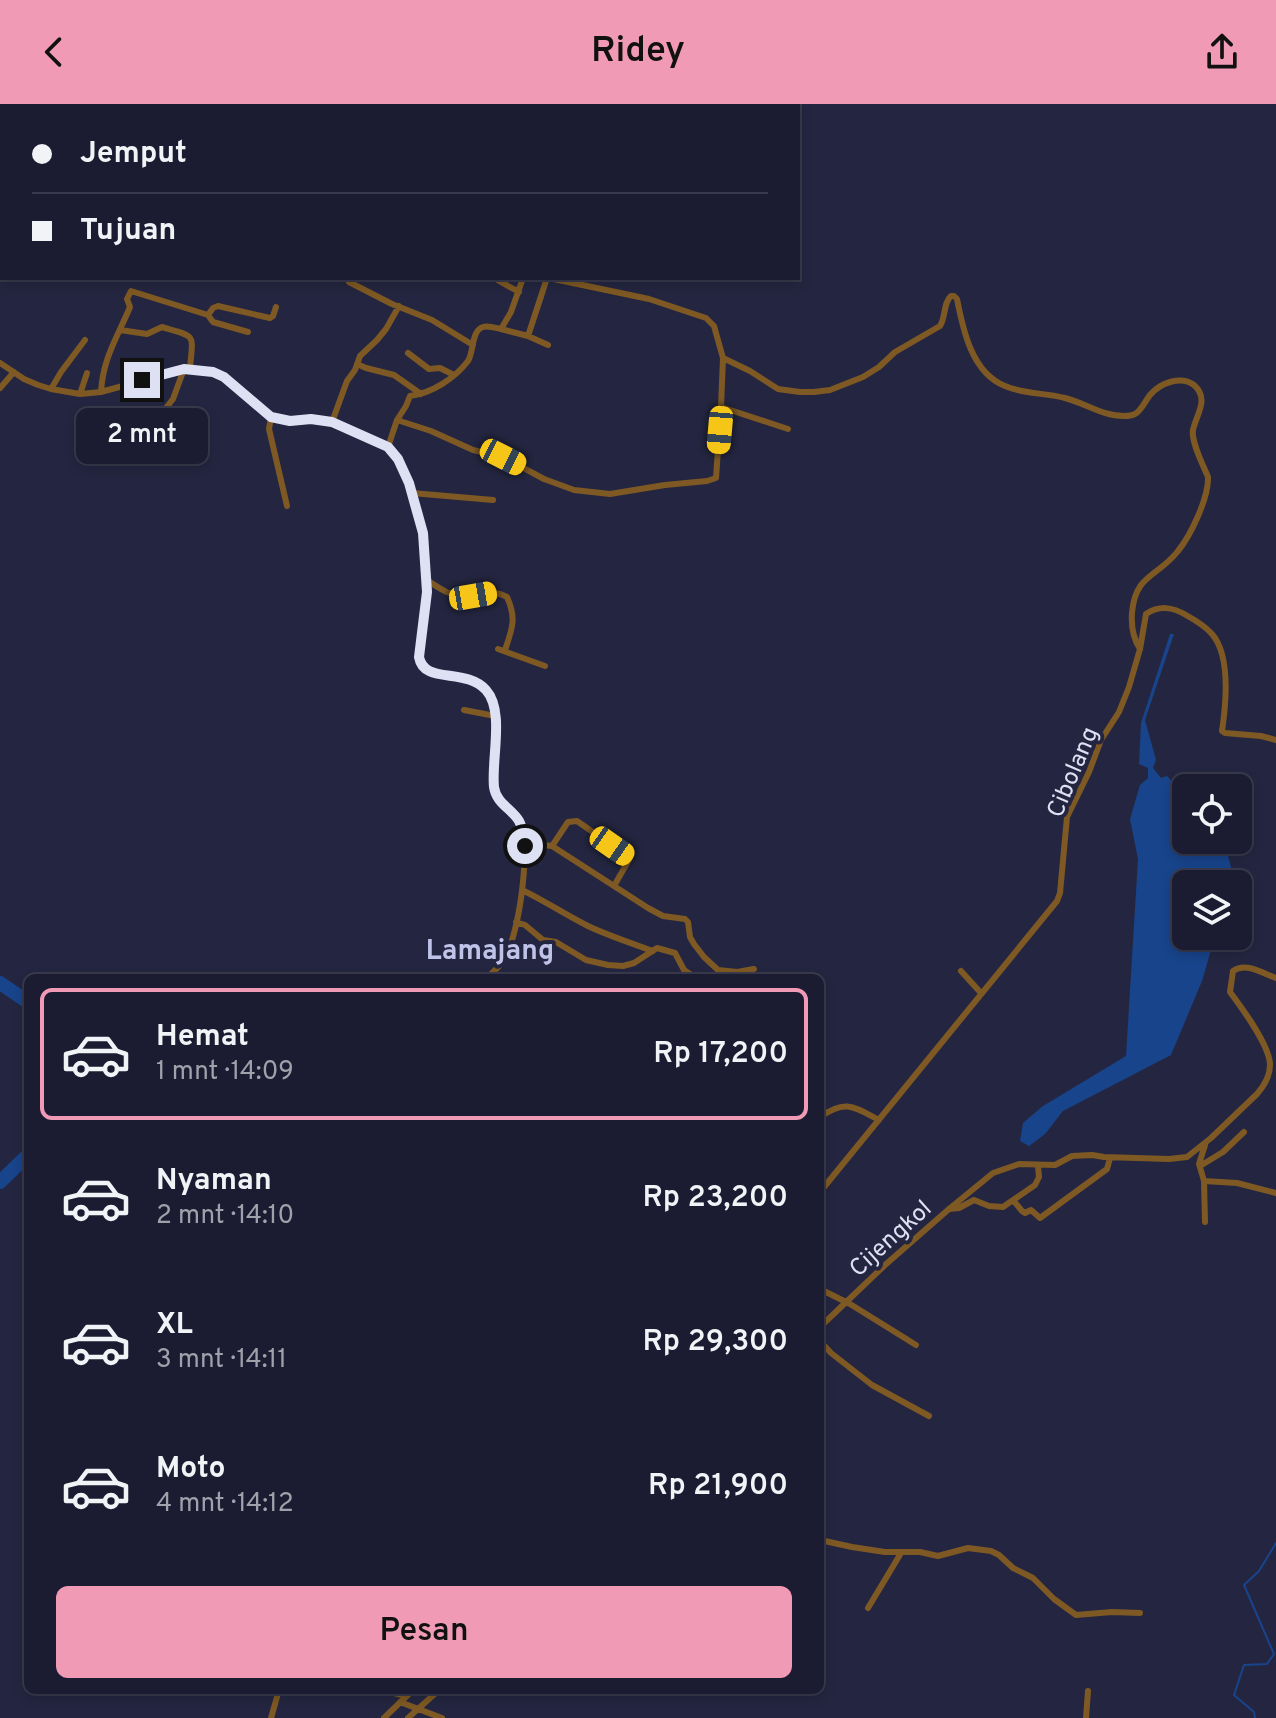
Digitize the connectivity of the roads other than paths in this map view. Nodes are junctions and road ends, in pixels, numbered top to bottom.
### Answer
1 (498, 280) edge
2 (522, 280) edge
3 (547, 280) edge
4 (558, 280) edge
5 (349, 282) dead end
6 (519, 292) junction
7 (399, 306) junction
8 (276, 307) dead end
9 (208, 315) junction
10 (501, 329) junction
11 (120, 330) junction
12 (248, 332) dead end
13 (528, 336) junction
14 (85, 340) dead end
15 (473, 345) junction
16 (548, 345) dead end
17 (408, 353) dead end
18 (723, 358) junction
19 (0, 363) edge
20 (357, 364) junction
21 (187, 369) junction
22 (14, 372) junction
23 (87, 373) dead end
24 (454, 375) junction
25 (0, 388) edge
26 (51, 389) junction
27 (101, 392) junction
28 (80, 394) junction
29 (421, 394) junction
30 (721, 407) junction
31 (166, 409) junction
32 (271, 417) junction
33 (397, 420) junction
34 (332, 422) junction
35 (188, 428) dead end
36 (788, 429) dead end
37 (145, 435) junction
38 (388, 447) junction
39 (186, 454) dead end
40 (130, 460) dead end
41 (412, 493) junction
42 (493, 500) dead end
43 (287, 506) dead end
44 (427, 580) junction
45 (1140, 649) junction
46 (545, 666) dead end
47 (464, 710) dead end
48 (495, 720) junction
49 (1276, 740) edge
50 (552, 846) junction
51 (525, 857) junction
52 (614, 886) junction
53 (522, 890) junction
54 (516, 922) junction
55 (653, 951) junction
56 (754, 969) dead end
57 (961, 971) dead end
58 (491, 974) edge
59 (690, 974) edge
60 (1276, 978) edge
61 (981, 993) junction
62 (824, 1115) edge
63 (879, 1120) junction
64 (1244, 1132) dead end
65 (1206, 1142) junction
66 (1110, 1158) junction
67 (1038, 1166) junction
68 (1200, 1166) junction
69 (1204, 1181) junction
70 (824, 1187) edge
71 (1276, 1193) edge
72 (1013, 1200) junction
73 (949, 1209) junction
74 (1205, 1222) dead end
75 (824, 1291) edge
76 (845, 1302) junction
77 (824, 1323) edge
78 (824, 1345) edge
79 (916, 1345) dead end
80 (929, 1416) dead end
81 (824, 1541) edge
82 (901, 1553) junction
83 (868, 1608) dead end
84 (1140, 1613) dead end
85 (1088, 1691) dead end
86 (278, 1694) edge
87 (398, 1694) edge
88 (408, 1694) edge
89 (434, 1694) edge
90 (406, 1696) junction
91 (400, 1702) junction
92 (418, 1708) junction
93 (271, 1718) edge
94 (384, 1718) edge
95 (408, 1718) edge
96 (442, 1718) edge
97 (1086, 1718) edge

1 - 6 street
2 - 6 street
3 - 13 street
4 - 18 street
5 - 7 street
6 - 10 street
7 - 15 street
7 - 20 street
8 - 9 street
9 - 11 street
9 - 12 street
10 - 13 street
10 - 15 street
11 - 21 street
11 - 27 street
13 - 16 street
14 - 26 street
15 - 24 street
17 - 24 street
18 - 30 street
18 - 45 street
19 - 22 street
20 - 29 street
20 - 34 street
21 - 27 street
21 - 31 street
21 - 32 street
22 - 25 street
22 - 26 street
23 - 28 street
24 - 29 street
26 - 28 street
27 - 28 street
29 - 33 street
30 - 33 street
30 - 36 street
31 - 35 street
31 - 37 street
32 - 34 street
32 - 43 street
33 - 38 street
34 - 38 street
37 - 39 street
37 - 40 street
38 - 41 street
41 - 42 street
41 - 44 street
44 - 46 street
44 - 48 street
45 - 49 street, Cibolang
45 - 61 street, Cibolang
47 - 48 street
48 - 51 street
50 - 51 street
50 - 52 street
50 - 52 street
51 - 53 street
52 - 56 street
53 - 54 street
53 - 55 street
54 - 55 street
54 - 58 street
55 - 59 street
57 - 61 street
60 - 65 street, Cijengkol
61 - 63 street, Cibolang
62 - 63 street
63 - 70 street, Cibolang
64 - 68 street
65 - 66 street, Cijengkol
65 - 68 street
66 - 67 street, Cijengkol
66 - 72 street, Cijengkol
67 - 72 street
67 - 73 street, Cijengkol
68 - 69 street
69 - 71 street
69 - 74 street
72 - 73 street, Cijengkol
73 - 76 street, Cijengkol
75 - 76 street
76 - 77 street, Cijengkol
76 - 79 street
78 - 80 street
81 - 82 street
82 - 83 street
82 - 84 street
85 - 97 street
86 - 93 street
87 - 90 street
88 - 90 street
89 - 92 street
90 - 91 street
91 - 92 street
91 - 94 street
92 - 95 street
92 - 96 street

